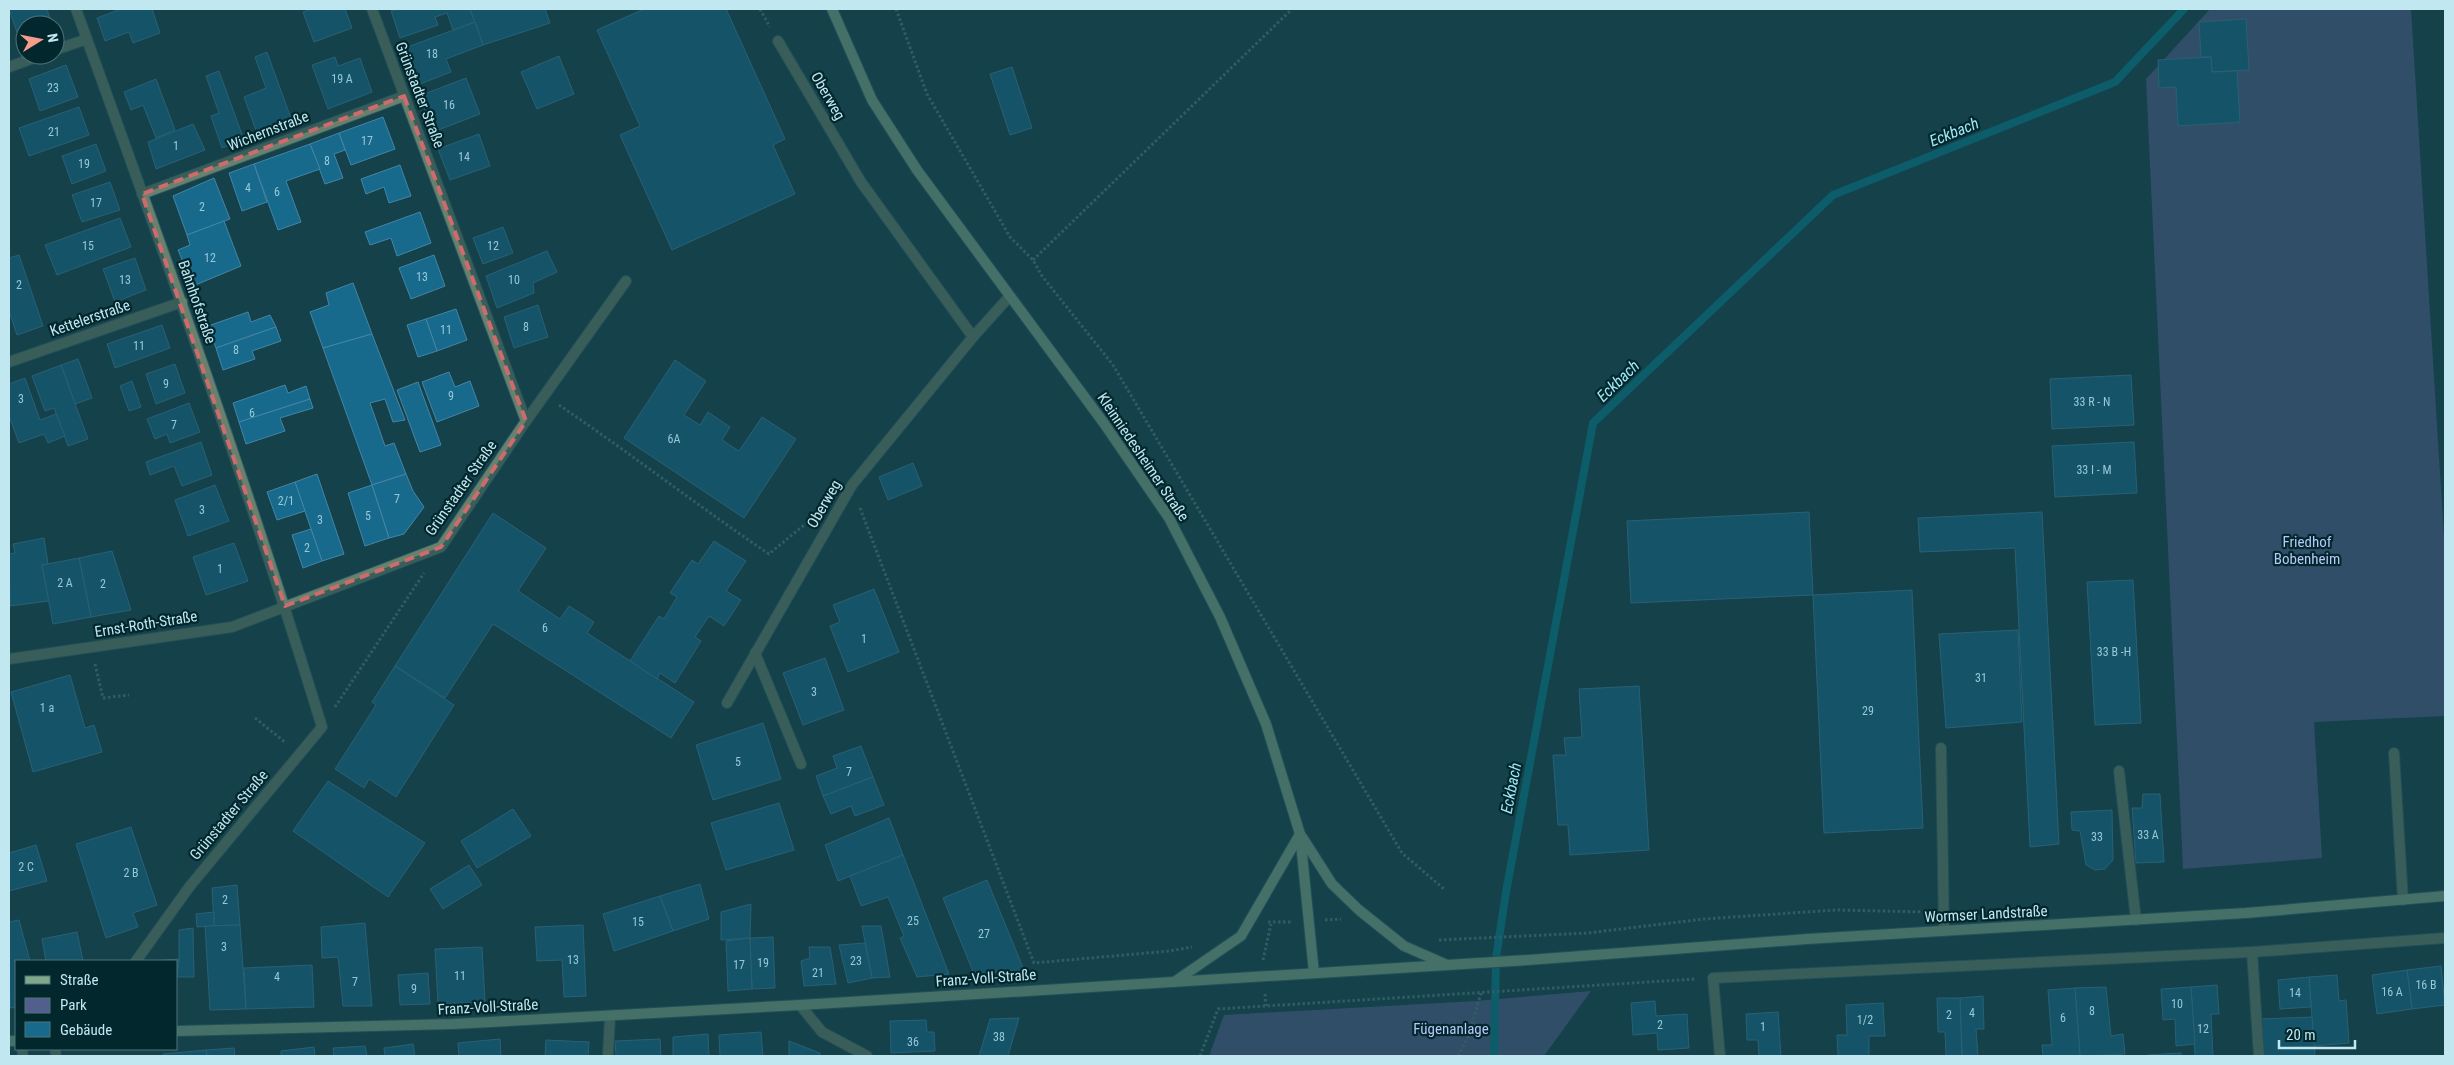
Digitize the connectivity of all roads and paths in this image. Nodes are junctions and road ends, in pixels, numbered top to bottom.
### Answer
1 (76, 9) edge
2 (372, 9) edge
3 (832, 9) edge
4 (896, 9) edge
5 (1292, 9) edge
6 (87, 39) junction
7 (778, 40) dead end
8 (65, 47) edge
9 (404, 96) junction
10 (142, 194) junction
11 (1033, 260) junction
12 (626, 281) dead end
13 (1010, 298) junction
14 (182, 302) junction
15 (973, 337) junction
16 (9, 362) edge
17 (544, 395) junction
18 (526, 421) junction
19 (852, 485) junction
20 (814, 516) dead end
21 (441, 547) junction
22 (285, 606) junction
23 (92, 647) junction
24 (755, 653) junction
25 (9, 659) edge
26 (129, 695) dead end
27 (727, 703) dead end
28 (255, 718) dead end
29 (322, 727) junction
30 (1941, 748) dead end
31 (2394, 753) dead end
32 (300, 754) junction
33 (801, 764) dead end
34 (2119, 771) dead end
35 (1300, 834) junction
36 (1444, 889) dead end
37 (2445, 896) edge
38 (2403, 900) junction
39 (1359, 910) junction
40 (1944, 912) junction
41 (1255, 914) junction
42 (2136, 920) junction
43 (1309, 921) junction
44 (1944, 931) junction
45 (2445, 938) edge
46 (1436, 940) dead end
47 (1198, 944) dead end
48 (2252, 952) junction
49 (137, 960) edge
50 (1448, 966) junction
51 (1314, 973) junction
52 (1713, 978) junction
53 (1174, 982) junction
54 (1480, 993) junction
55 (800, 1005) junction
56 (610, 1016) junction
57 (178, 1031) edge
58 (608, 1056) edge
59 (867, 1056) edge
60 (1200, 1056) edge
61 (1458, 1056) edge
62 (1720, 1056) edge
63 (2259, 1056) edge

1 - 6 street, Bahnhofstraße
2 - 9 street, Grünstadter Straße
3 - 13 main road, Kleinniedesheimer Straße
4 - 11 path
5 - 11 path
6 - 8 street
6 - 10 street, Bahnhofstraße
7 - 15 street, Oberweg
9 - 10 street, Wichernstraße
9 - 18 street, Grünstadter Straße
10 - 14 street, Bahnhofstraße
11 - 36 path
12 - 17 street
13 - 15 street, Oberweg
13 - 35 main road, Kleinniedesheimer Straße
14 - 16 street, Kettelerstraße
14 - 22 street, Bahnhofstraße
15 - 19 street, Oberweg
17 - 18 street
17 - 20 path
18 - 21 street, Grünstadter Straße
19 - 24 street, Oberweg
19 - 47 path
21 - 22 street, Grünstadter Straße
21 - 29 path
22 - 23 street, Ernst-Roth-Straße
22 - 29 street
23 - 25 street, Ernst-Roth-Straße
23 - 26 path
24 - 27 street, Oberweg
24 - 33 street
28 - 32 path
29 - 32 street, Grünstadter Straße
30 - 40 street
31 - 38 street
32 - 49 street, Grünstadter Straße
34 - 42 street
35 - 39 main road
35 - 41 main road
35 - 43 main road, Kleinniedesheimer Straße
37 - 38 main road, Wormser Landstraße
38 - 42 main road, Wormser Landstraße
39 - 43 path
39 - 50 main road
40 - 44 street
40 - 46 path
41 - 43 path
41 - 53 main road
42 - 44 main road, Wormser Landstraße
43 - 51 main road, Kleinniedesheimer Straße
44 - 50 main road, Wormser Landstraße
45 - 48 street
48 - 52 street
48 - 63 street
50 - 51 main road, Wormser Landstraße
51 - 53 main road, Franz-Voll-Straße
52 - 54 path
52 - 62 street
53 - 55 main road, Franz-Voll-Straße
54 - 60 path
54 - 61 path
55 - 56 main road, Franz-Voll-Straße
55 - 59 street
56 - 57 main road, Franz-Voll-Straße
56 - 58 street

